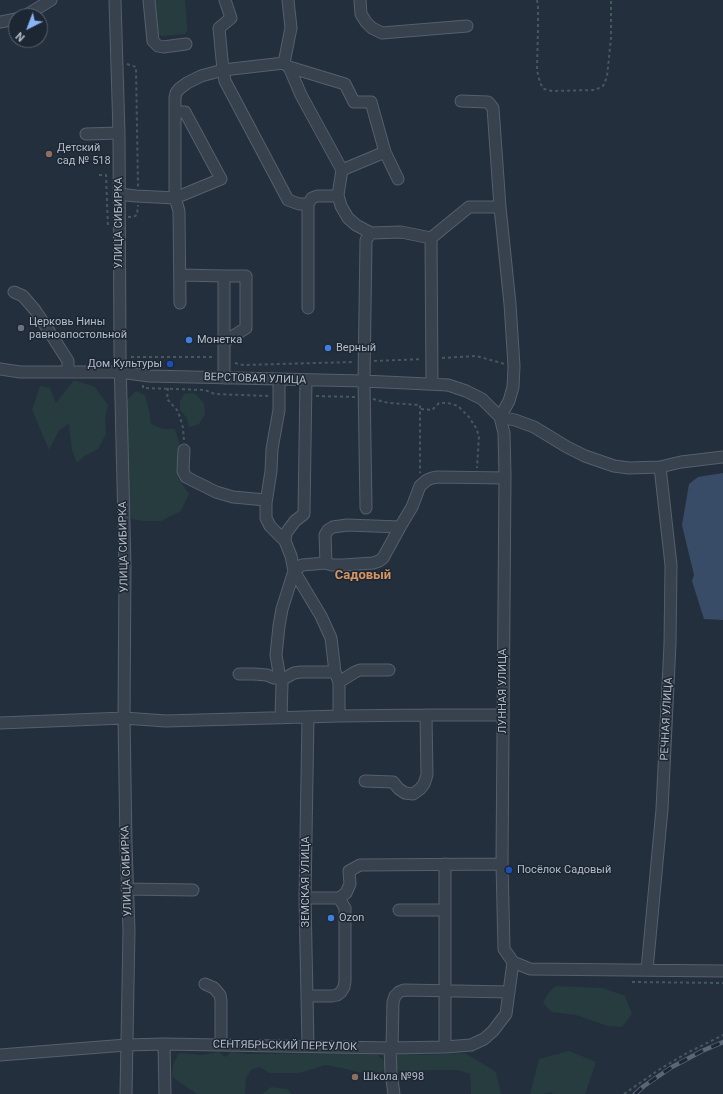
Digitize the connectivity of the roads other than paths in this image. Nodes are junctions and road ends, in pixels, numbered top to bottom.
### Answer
1 (51, 0) edge
2 (115, 0) edge
3 (150, 0) edge
4 (225, 0) edge
5 (288, 0) edge
6 (360, 0) edge
7 (38, 8) edge
8 (466, 26) dead end
9 (186, 44) dead end
10 (287, 65) junction
11 (223, 70) junction
12 (461, 101) dead end
13 (175, 112) junction
14 (119, 133) junction
15 (86, 134) dead end
16 (385, 152) junction
17 (342, 170) junction
18 (398, 178) dead end
19 (119, 194) junction
20 (338, 196) junction
21 (175, 198) junction
22 (308, 204) junction
23 (500, 207) junction
24 (371, 233) junction
25 (431, 238) junction
26 (180, 275) junction
27 (224, 276) junction
28 (14, 292) dead end
29 (180, 303) dead end
30 (308, 308) dead end
31 (224, 342) junction
32 (0, 369) edge
33 (68, 372) junction
34 (120, 372) junction
35 (224, 378) junction
36 (279, 380) junction
37 (306, 380) junction
38 (364, 381) junction
39 (432, 384) junction
40 (500, 417) junction
41 (184, 450) road end
42 (723, 457) edge
43 (660, 467) junction
44 (505, 478) junction
45 (266, 500) junction
46 (366, 508) dead end
47 (400, 527) junction
48 (285, 541) junction
49 (326, 563) junction
50 (294, 571) junction
51 (389, 670) dead end
52 (239, 674) dead end
53 (337, 677) junction
54 (280, 678) junction
55 (426, 715) junction
56 (503, 715) junction
57 (338, 716) junction
58 (308, 717) junction
59 (124, 718) junction
60 (281, 718) junction
61 (0, 723) edge
62 (365, 781) dead end
63 (444, 864) junction
64 (502, 864) junction
65 (128, 889) junction
66 (193, 890) dead end
67 (305, 898) junction
68 (339, 898) junction
69 (399, 910) dead end
70 (445, 910) junction
71 (514, 962) junction
72 (647, 970) junction
73 (723, 971) edge
74 (205, 984) dead end
75 (446, 990) junction
76 (509, 992) junction
77 (307, 996) junction
78 (164, 1044) junction
79 (126, 1045) junction
80 (221, 1045) junction
81 (308, 1046) junction
82 (446, 1047) junction
83 (391, 1048) junction
84 (0, 1055) edge
85 (126, 1094) edge
86 (165, 1094) edge
87 (392, 1094) edge

1 - 7 street
2 - 14 street, УЛИЦА СИБИРКА
3 - 9 street
4 - 11 street
5 - 10 street
6 - 8 street
10 - 11 street
10 - 16 street
10 - 17 street
11 - 13 street
11 - 22 street
12 - 23 street
13 - 21 street
13 - 21 street
14 - 15 street
14 - 19 street, УЛИЦА СИБИРКА
16 - 17 street
16 - 18 street
17 - 20 street
19 - 21 street
19 - 34 street, УЛИЦА СИБИРКА
20 - 22 street
20 - 24 street
21 - 26 street
22 - 30 street
23 - 25 street
23 - 40 street
24 - 25 street
24 - 38 street
25 - 39 street
26 - 27 street
26 - 29 street
27 - 31 street
27 - 31 street
28 - 33 street
31 - 35 street
32 - 33 street, ВЕРСТОВАЯ УЛИЦА
33 - 34 street, ВЕРСТОВАЯ УЛИЦА
34 - 35 street, ВЕРСТОВАЯ УЛИЦА
34 - 59 street, УЛИЦА СИБИРКА
35 - 36 street, ВЕРСТОВАЯ УЛИЦА
36 - 37 street, ВЕРСТОВАЯ УЛИЦА
36 - 45 street
37 - 38 street, ВЕРСТОВАЯ УЛИЦА
37 - 48 street
38 - 39 street, ВЕРСТОВАЯ УЛИЦА
38 - 46 street
39 - 40 street, ВЕРСТОВАЯ УЛИЦА
40 - 43 street
40 - 44 street, ЛУННАЯ УЛИЦА
41 - 45 street
42 - 43 street
43 - 72 street, РЕЧНАЯ УЛИЦА
44 - 47 street
44 - 56 street, ЛУННАЯ УЛИЦА
45 - 48 street
47 - 49 street
47 - 49 street
48 - 50 street
49 - 50 street
50 - 53 street
50 - 54 street
51 - 53 street
52 - 54 street
53 - 54 street
53 - 57 street
54 - 60 street
55 - 56 street
55 - 57 street
55 - 62 street
56 - 64 street, ЛУННАЯ УЛИЦА
57 - 58 street
58 - 60 street
58 - 67 street, ЗЕМСКАЯ УЛИЦА
59 - 60 street
59 - 61 street
59 - 65 street, УЛИЦА СИБИРКА
63 - 64 street
63 - 68 street
63 - 70 street
64 - 71 street, ЛУННАЯ УЛИЦА
65 - 66 street
65 - 79 street, УЛИЦА СИБИРКА
67 - 68 street
67 - 77 street, ЗЕМСКАЯ УЛИЦА
68 - 77 street
69 - 70 street
70 - 75 street
71 - 72 street
71 - 76 street, СЕНТЯБРЬСКИЙ ПЕРЕУЛОК
72 - 73 street
74 - 80 street
75 - 76 street
75 - 82 street
75 - 83 street
76 - 82 street, СЕНТЯБРЬСКИЙ ПЕРЕУЛОК
77 - 81 street, ЗЕМСКАЯ УЛИЦА
78 - 79 street, СЕНТЯБРЬСКИЙ ПЕРЕУЛОК
78 - 80 street, СЕНТЯБРЬСКИЙ ПЕРЕУЛОК
78 - 86 street
79 - 84 street, СЕНТЯБРЬСКИЙ ПЕРЕУЛОК
79 - 85 street, УЛИЦА СИБИРКА
80 - 81 street, СЕНТЯБРЬСКИЙ ПЕРЕУЛОК
81 - 83 street, СЕНТЯБРЬСКИЙ ПЕРЕУЛОК
82 - 83 street, СЕНТЯБРЬСКИЙ ПЕРЕУЛОК
83 - 87 street

